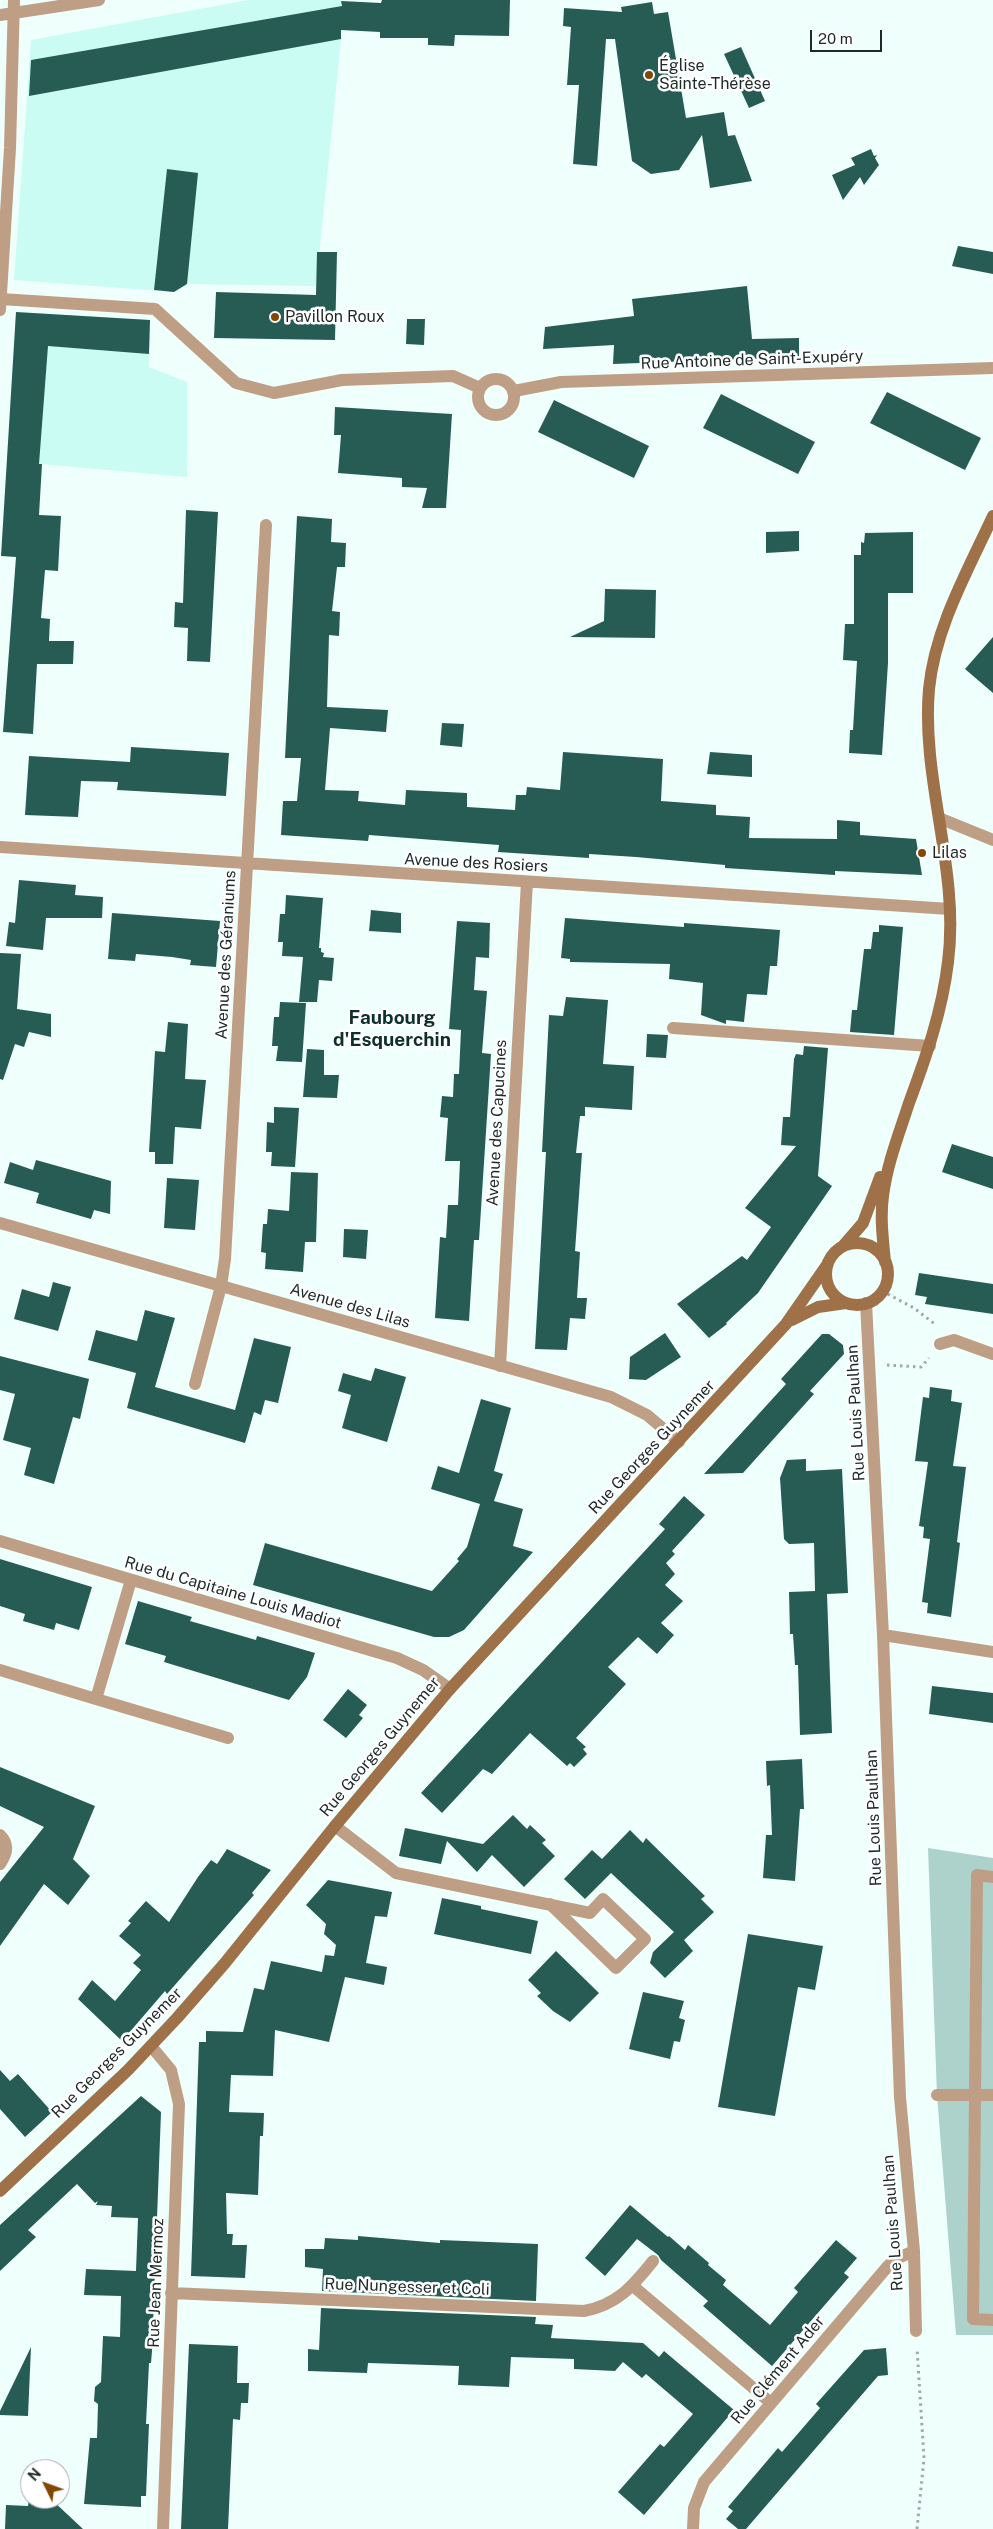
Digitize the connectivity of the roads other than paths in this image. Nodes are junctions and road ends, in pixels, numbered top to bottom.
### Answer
1 (14, 0) edge
2 (99, 0) edge
3 (14, 14) junction
4 (0, 15) edge
5 (0, 305) edge
6 (993, 368) edge
7 (480, 388) junction
8 (514, 390) junction
9 (993, 516) edge
10 (266, 526) dead end
11 (939, 818) junction
12 (993, 840) edge
13 (0, 847) edge
14 (248, 865) junction
15 (527, 882) junction
16 (950, 909) junction
17 (673, 1028) dead end
18 (930, 1046) junction
19 (893, 1150) junction
20 (0, 1222) edge
21 (842, 1246) junction
22 (885, 1262) junction
23 (827, 1265) junction
24 (221, 1286) junction
25 (846, 1302) junction
26 (866, 1303) junction
27 (786, 1324) junction
28 (940, 1344) road end
29 (993, 1354) edge
30 (500, 1366) junction
31 (195, 1384) dead end
32 (680, 1442) junction
33 (0, 1541) edge
34 (131, 1580) junction
35 (883, 1635) junction
36 (993, 1652) edge
37 (0, 1670) edge
38 (450, 1689) junction
39 (96, 1699) junction
40 (228, 1738) dead end
41 (336, 1826) junction
42 (0, 1835) edge
43 (0, 1864) edge
44 (993, 1877) edge
45 (550, 1904) junction
46 (151, 2046) junction
47 (937, 2095) dead end
48 (976, 2095) junction
49 (993, 2095) edge
50 (0, 2191) edge
51 (914, 2251) junction
52 (653, 2261) dead end
53 (633, 2286) junction
54 (171, 2293) junction
55 (993, 2320) edge
56 (916, 2331) road end
57 (771, 2403) junction
58 (162, 2529) edge
59 (693, 2529) edge

1 - 3 street
2 - 3 street
3 - 4 street
3 - 5 street
5 - 7 street
6 - 8 street, Rue Antoine de Saint-Exupéry
7 - 8 street
7 - 8 street
9 - 11 main road
10 - 14 street, Avenue des Géraniums
11 - 12 street
11 - 16 main road
13 - 14 street, Avenue des Rosiers
14 - 15 street, Avenue des Rosiers
14 - 24 street, Avenue des Géraniums
15 - 16 street, Avenue des Rosiers
15 - 30 street, Avenue des Capucines
16 - 18 main road
17 - 18 street
18 - 19 main road
19 - 21 main road
19 - 22 main road
20 - 24 street, Avenue des Lilas
21 - 22 main road
21 - 23 main road
22 - 26 main road
23 - 25 main road
23 - 27 main road, Rue Georges Guynemer
24 - 30 street, Avenue des Lilas
24 - 31 street, Avenue des Géraniums
25 - 26 main road
25 - 27 main road, Rue Georges Guynemer
26 - 35 street, Rue Louis Paulhan
27 - 32 main road, Rue Georges Guynemer
28 - 29 street
30 - 32 street, Avenue des Lilas
32 - 38 main road, Rue Georges Guynemer
33 - 34 street, Rue du Capitaine Louis Madiot
34 - 38 street, Rue du Capitaine Louis Madiot
34 - 39 street
35 - 36 street
35 - 51 street, Rue Louis Paulhan
37 - 39 street
38 - 41 main road, Rue Georges Guynemer
39 - 40 street
41 - 45 street
41 - 46 main road, Rue Georges Guynemer
42 - 43 street
44 - 48 street
45 - 45 street
46 - 50 main road, Rue Georges Guynemer
46 - 54 street, Rue Jean Mermoz
47 - 48 street
48 - 49 street
48 - 55 street
51 - 56 street, Rue Louis Paulhan
51 - 57 street, Rue Clément Ader
52 - 53 street, Rue Nungesser et Coli
53 - 54 street, Rue Nungesser et Coli
53 - 57 street
54 - 58 street, Rue Jean Mermoz
57 - 59 street, Rue Clément Ader

